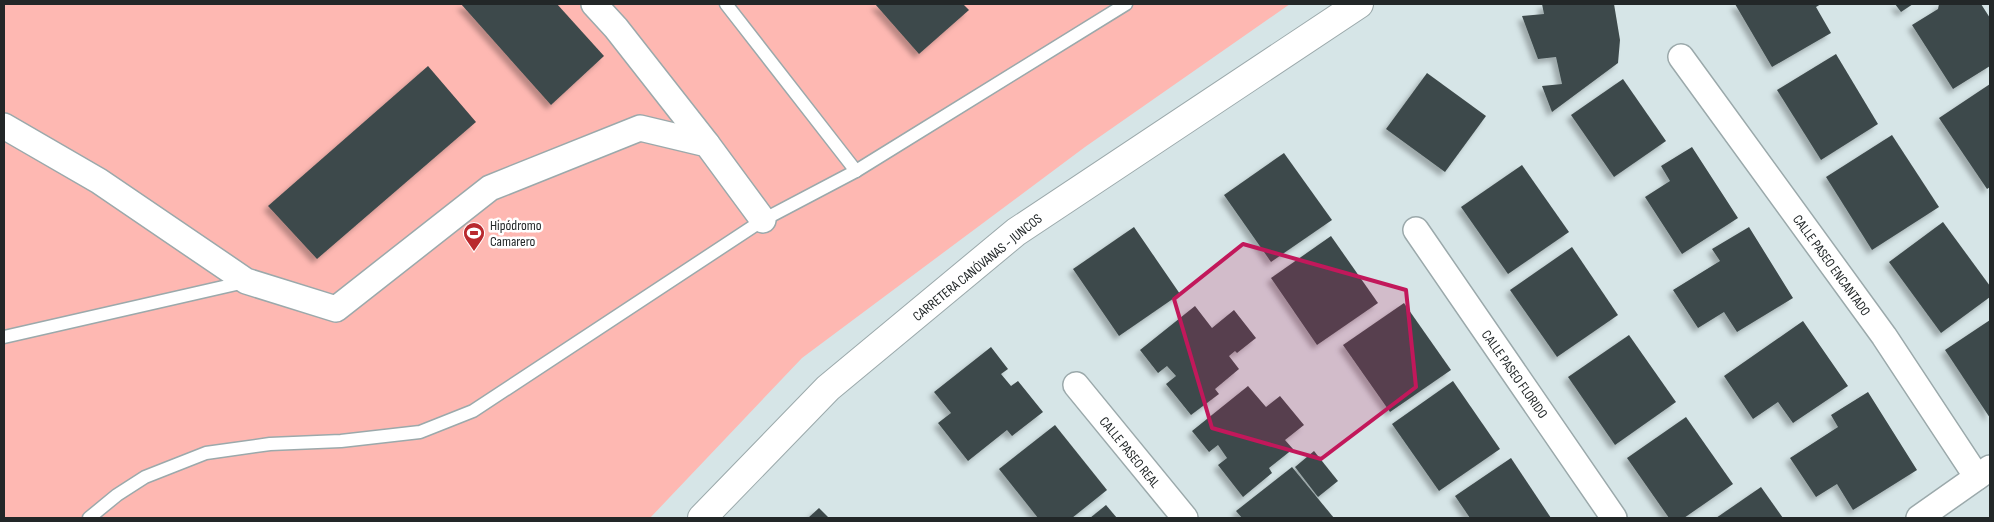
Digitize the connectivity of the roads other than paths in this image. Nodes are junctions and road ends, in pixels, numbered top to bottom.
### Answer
1 (594, 4) edge
2 (726, 4) edge
3 (1126, 4) edge
4 (1359, 4) edge
5 (1681, 57) dead end
6 (4, 126) edge
7 (708, 144) junction
8 (856, 171) junction
9 (763, 220) junction
10 (1416, 230) dead end
11 (246, 281) junction
12 (4, 337) edge
13 (1076, 385) dead end
14 (1984, 472) edge
15 (89, 518) edge
16 (702, 518) edge
17 (1185, 518) edge
18 (1614, 518) edge
19 (1919, 518) edge

1 - 7 street
2 - 8 lane
3 - 8 lane
4 - 16 main road, CARRETERA CANÓVANAS - JUNCOS
5 - 14 street, CALLE PASEO ENCANTADO
6 - 11 street
7 - 9 street
7 - 11 street
8 - 9 lane
9 - 15 lane
10 - 18 street, CALLE PASEO FLORIDO
11 - 12 lane
13 - 17 street, CALLE PASEO REAL
14 - 19 street

